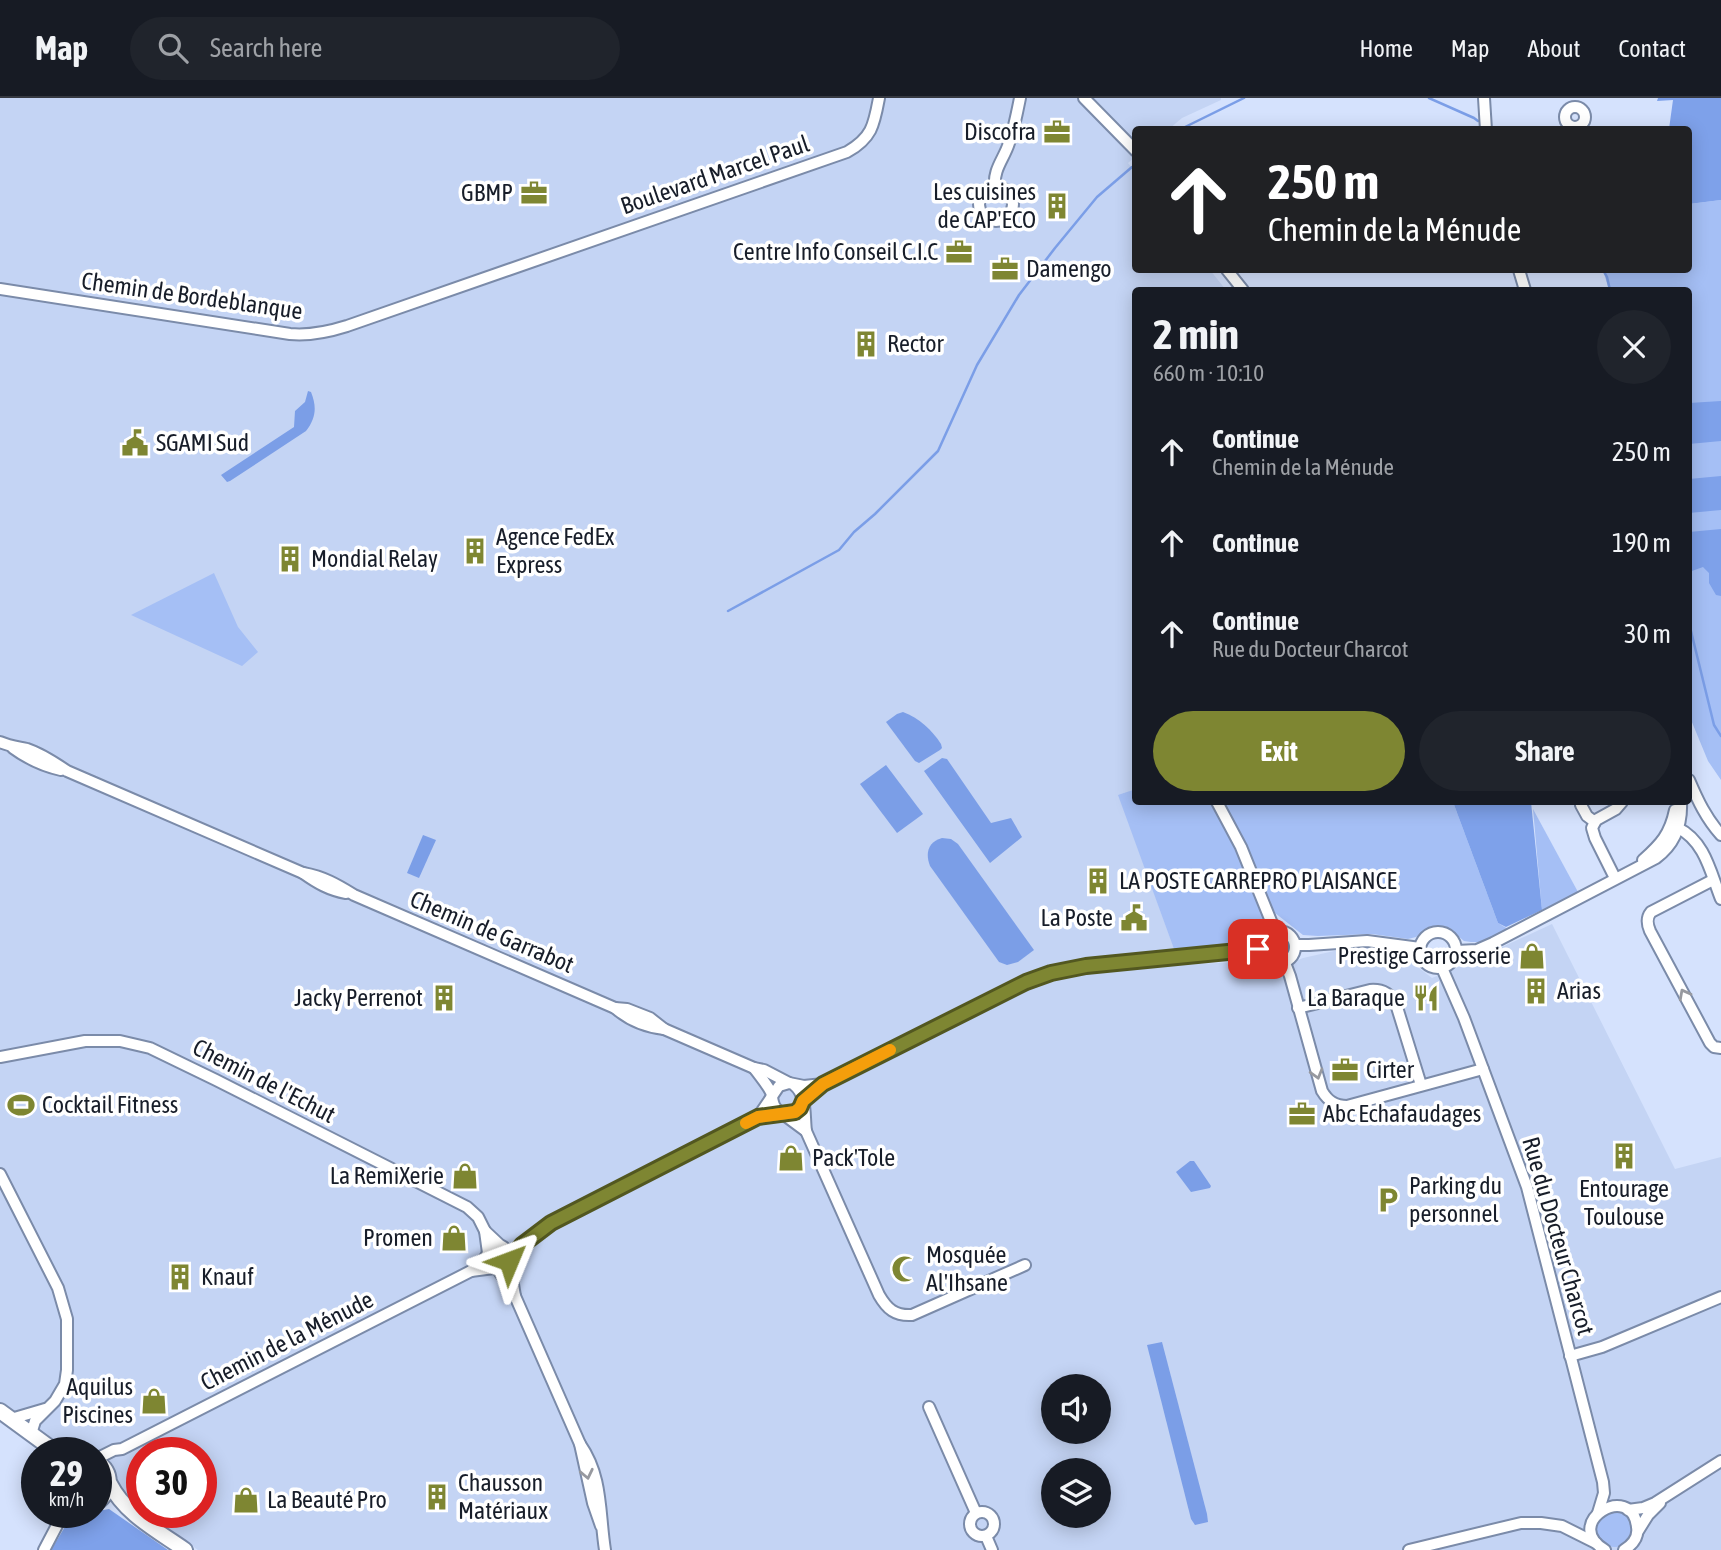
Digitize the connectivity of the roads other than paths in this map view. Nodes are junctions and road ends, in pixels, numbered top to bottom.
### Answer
1 (879, 98) edge
2 (1020, 98) edge
3 (1084, 98) edge
4 (1484, 98) edge
5 (1486, 126) edge
6 (1132, 147) edge
7 (995, 187) dead end
8 (535, 261) joint
9 (1229, 273) edge
10 (1241, 287) edge
11 (0, 289) edge
12 (5, 744) edge
13 (1692, 787) edge
14 (1219, 805) edge
15 (1581, 805) dead end
16 (1619, 805) edge
17 (1678, 805) edge
18 (1595, 822) junction
19 (1676, 824) junction
20 (1721, 835) edge
21 (1636, 867) junction
22 (1615, 878) junction
23 (1713, 880) junction
24 (1721, 899) edge
25 (1275, 932) junction
26 (1296, 945) junction
27 (1420, 948) junction
28 (1263, 949) junction
29 (1455, 951) junction
30 (1285, 963) junction
31 (1442, 968) junction
32 (1298, 1008) junction
33 (1721, 1048) edge
34 (0, 1057) edge
35 (754, 1068) junction
36 (1483, 1069) junction
37 (792, 1084) junction
38 (823, 1084) junction
39 (1421, 1085) junction
40 (773, 1095) junction
41 (803, 1101) junction
42 (783, 1114) junction
43 (758, 1117) junction
44 (806, 1131) junction
45 (0, 1174) edge
46 (485, 1231) junction
47 (488, 1254) junction
48 (506, 1254) junction
49 (1025, 1265) dead end
50 (496, 1268) junction
51 (471, 1271) junction
52 (515, 1296) junction
53 (1721, 1297) edge
54 (1570, 1356) junction
55 (929, 1407) dead end
56 (45, 1409) junction
57 (4, 1417) edge
58 (31, 1434) junction
59 (25, 1437) edge
60 (35, 1437) edge
61 (122, 1449) junction
62 (112, 1452) edge
63 (1721, 1461) edge
64 (112, 1470) edge
65 (1603, 1482) junction
66 (112, 1486) edge
67 (1664, 1498) junction
68 (126, 1506) edge
69 (1626, 1509) junction
70 (976, 1513) junction
71 (1596, 1515) junction
72 (1562, 1526) junction
73 (56, 1528) edge
74 (154, 1528) edge
75 (1637, 1532) junction
76 (986, 1536) junction
77 (1600, 1546) edge
78 (1628, 1548) edge
79 (44, 1550) edge
80 (185, 1550) edge
81 (605, 1550) edge
82 (992, 1550) edge
83 (1409, 1550) edge

1 - 8 street, Boulevard Marcel Paul
2 - 7 street
3 - 6 street
4 - 5 street
8 - 11 street, Chemin de Bordeblanque
9 - 10 street
12 - 35 street, Chemin de Garrabot
13 - 20 street
14 - 25 street
15 - 18 street
16 - 18 street
17 - 19 street
18 - 22 street
19 - 21 street
19 - 21 street
19 - 23 street
21 - 22 street
22 - 29 street
23 - 24 street
33 -> 23 street
25 - 26 street
25 - 28 street
26 - 27 street
26 - 30 street
27 - 29 street
27 - 31 street
28 - 30 street
28 - 38 street
29 - 31 street
30 - 32 street
31 - 36 street, Rue du Docteur Charcot
32 - 39 street
32 -> 39 street
34 - 46 street, Chemin de l'Echut
35 - 37 street, Chemin de Garrabot
35 - 40 street
36 - 39 street
36 - 54 street, Rue du Docteur Charcot
37 - 38 street
37 - 40 street
37 - 41 street
38 - 41 street
40 - 42 street
40 - 43 street
41 - 42 street
41 - 44 street
42 - 43 street
42 - 44 street
43 - 48 street
44 - 49 street
45 - 56 street
46 - 47 street
46 - 48 street, Chemin de l'Echut
47 - 48 street
47 - 50 street
47 - 51 street, Chemin de la Ménude
48 - 50 street
48 - 52 street
50 - 51 street, Chemin de la Ménude
50 - 52 street
51 - 61 street, Chemin de la Ménude
52 - 81 street
53 - 54 street
54 - 65 street, Rue du Docteur Charcot
55 - 70 street
56 - 57 street
56 - 58 street
57 - 58 main road
57 - 59 main road
58 - 60 main road
61 - 62 street, Chemin de la Ménude
61 - 64 street
63 - 67 street
65 - 69 street, Rue du Docteur Charcot
65 - 71 street, Rue du Docteur Charcot
66 - 68 main road
67 - 69 street
67 - 75 street
69 - 71 street
69 - 75 street, Rue du Docteur Charcot
70 - 76 street
70 - 76 street
71 - 72 street
71 - 77 street, Rue du Docteur Charcot
72 - 77 street
72 - 83 street
73 - 79 street
74 - 80 main road
75 - 78 street
76 - 82 street

